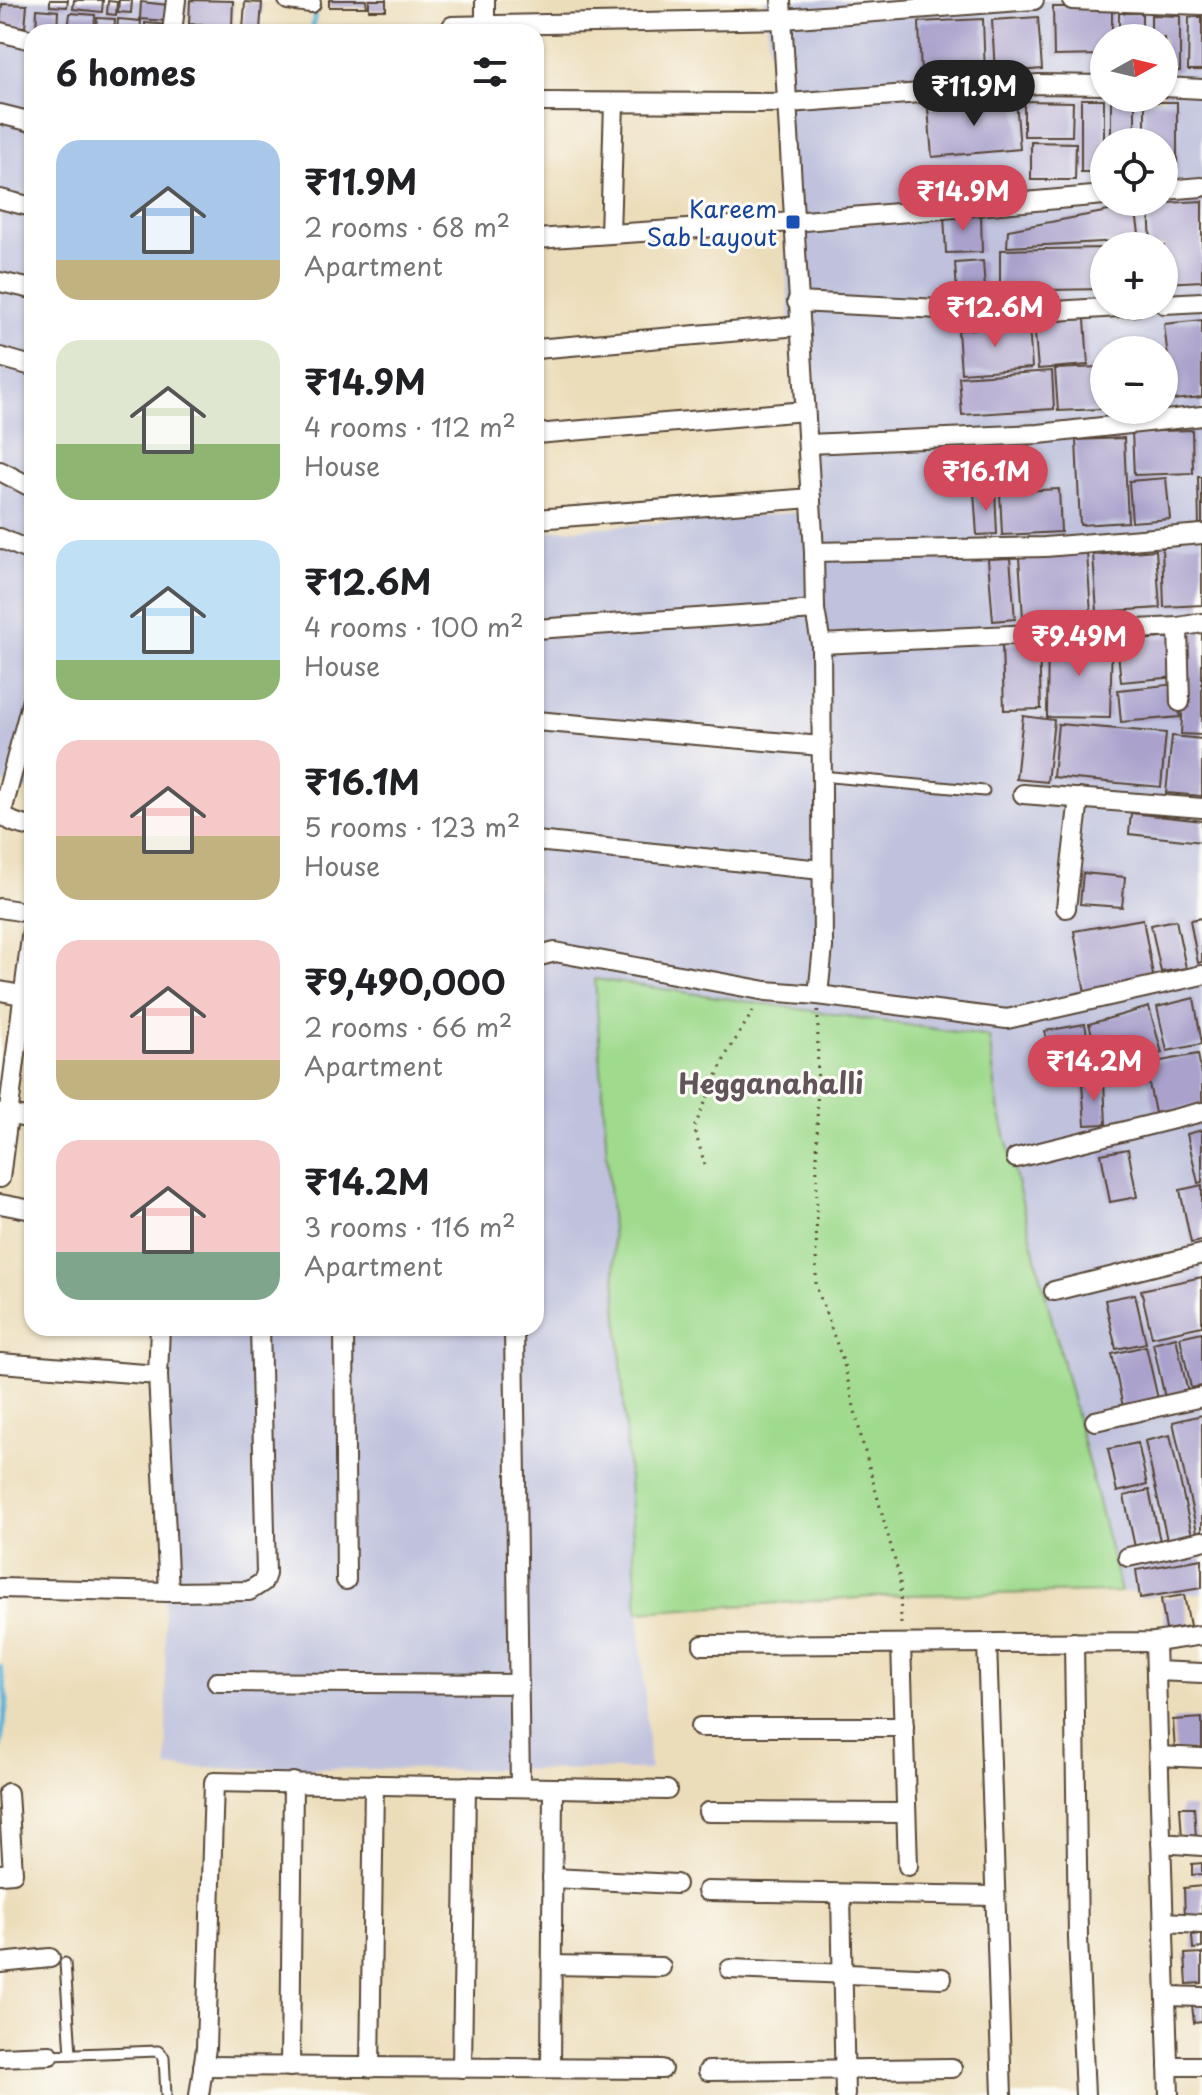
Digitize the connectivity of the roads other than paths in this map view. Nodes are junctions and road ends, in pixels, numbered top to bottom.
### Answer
1 (176, 0) edge
2 (288, 0) edge
3 (485, 0) edge
4 (1034, 0) edge
5 (1072, 0) edge
6 (311, 3) dead end
7 (1202, 5) edge
8 (782, 10) edge
9 (173, 24) edge
10 (485, 24) edge
11 (544, 25) edge
12 (0, 32) edge
13 (24, 38) edge
14 (1090, 85) edge
15 (1178, 88) edge
16 (1202, 89) edge
17 (544, 102) edge
18 (614, 103) junction
19 (788, 103) junction
20 (0, 114) edge
21 (24, 120) edge
22 (1202, 187) edge
23 (1178, 189) edge
24 (1090, 196) edge
25 (0, 199) edge
26 (24, 205) edge
27 (793, 222) junction
28 (610, 234) junction
29 (544, 238) edge
30 (0, 282) edge
31 (24, 287) edge
32 (797, 302) junction
33 (1202, 302) edge
34 (1178, 303) edge
35 (1090, 309) edge
36 (799, 326) junction
37 (544, 348) edge
38 (0, 357) edge
39 (24, 364) edge
40 (805, 411) junction
41 (1202, 416) edge
42 (544, 433) edge
43 (808, 444) junction
44 (0, 471) edge
45 (24, 483) edge
46 (811, 498) junction
47 (544, 518) edge
48 (1202, 534) edge
49 (0, 538) edge
50 (24, 548) edge
51 (814, 552) junction
52 (815, 610) junction
53 (1202, 623) edge
54 (1178, 627) junction
55 (544, 628) edge
56 (821, 644) junction
57 (1180, 702) dead end
58 (544, 722) edge
59 (24, 727) edge
60 (821, 746) junction
61 (821, 776) junction
62 (984, 791) dead end
63 (1023, 794) dead end
64 (1079, 798) junction
65 (1202, 808) edge
66 (24, 825) edge
67 (544, 842) edge
68 (822, 870) junction
69 (0, 908) edge
70 (1066, 908) dead end
71 (24, 912) edge
72 (544, 955) edge
73 (1202, 975) edge
74 (0, 991) edge
75 (24, 995) edge
76 (818, 995) junction
77 (24, 1016) edge
78 (1202, 1112) edge
79 (4, 1113) edge
80 (24, 1117) edge
81 (1016, 1158) dead end
82 (0, 1178) edge
83 (0, 1204) edge
84 (24, 1208) edge
85 (1202, 1254) edge
86 (1054, 1291) dead end
87 (160, 1336) edge
88 (260, 1336) edge
89 (344, 1336) edge
90 (514, 1336) edge
91 (0, 1363) edge
92 (158, 1375) junction
93 (1202, 1397) edge
94 (1095, 1421) dead end
95 (1202, 1541) edge
96 (1128, 1557) dead end
97 (346, 1580) dead end
98 (0, 1588) edge
99 (169, 1592) junction
100 (1202, 1635) edge
101 (1074, 1642) junction
102 (1155, 1642) junction
103 (987, 1643) junction
104 (901, 1644) junction
105 (703, 1645) dead end
106 (1156, 1671) junction
107 (1202, 1673) edge
108 (217, 1682) dead end
109 (519, 1684) junction
110 (700, 1727) dead end
111 (904, 1727) junction
112 (1158, 1756) junction
113 (1202, 1758) edge
114 (293, 1782) junction
115 (374, 1784) junction
116 (466, 1786) junction
117 (520, 1787) junction
118 (553, 1788) junction
119 (667, 1790) dead end
120 (8, 1793) dead end
121 (708, 1812) dead end
122 (906, 1813) junction
123 (1161, 1843) junction
124 (1202, 1846) edge
125 (908, 1866) dead end
126 (0, 1874) edge
127 (552, 1878) junction
128 (676, 1884) dead end
129 (707, 1891) dead end
130 (841, 1894) junction
131 (995, 1896) junction
132 (1164, 1922) junction
133 (1202, 1924) edge
134 (58, 1960) joint
135 (0, 1963) edge
136 (551, 1965) junction
137 (661, 1967) dead end
138 (730, 1969) dead end
139 (842, 1974) junction
140 (942, 1978) dead end
141 (1166, 1996) junction
142 (1202, 1997) edge
143 (71, 2054) junction
144 (50, 2055) joint
145 (0, 2057) edge
146 (203, 2066) junction
147 (1168, 2066) junction
148 (1202, 2066) edge
149 (290, 2067) junction
150 (370, 2068) junction
151 (462, 2068) junction
152 (551, 2068) junction
153 (952, 2068) dead end
154 (662, 2069) dead end
155 (844, 2070) junction
156 (708, 2071) dead end
157 (166, 2095) edge
158 (199, 2095) edge
159 (845, 2095) edge
160 (1002, 2095) edge
161 (1085, 2095) edge
162 (1169, 2095) edge

1 - 9 street
2 - 6 street
3 - 10 street
4 - 8 street
5 - 7 street
8 - 11 street
8 - 19 street
12 - 13 street
14 - 19 street
15 - 16 street
17 - 18 street
18 - 19 street
18 - 28 street
19 - 27 street
20 - 21 street
22 - 23 street
24 - 27 street
25 - 26 street
27 - 28 street
27 - 32 street
28 - 29 street
30 - 31 street
32 - 35 street
32 - 36 street
33 - 34 street
36 - 37 street
36 - 40 street
38 - 39 street
40 - 42 street
40 - 43 street
41 - 43 street
43 - 46 street
44 - 45 street
46 - 47 street
46 - 51 street
48 - 51 street
49 - 50 street
51 - 52 street
52 - 55 street
52 - 56 street
53 - 54 street
54 - 56 street
54 - 57 street
56 - 60 street
58 - 60 street
59 - 66 street
60 - 61 street
61 - 62 lane
61 - 68 street
63 - 64 street
64 - 65 street
64 - 70 street
67 - 68 street
68 - 76 street
69 - 71 street
72 - 76 street
73 - 76 street
74 - 75 street
77 - 79 street
78 - 81 street
79 - 80 street
79 - 82 street
83 - 84 street
85 - 86 street
87 - 92 street
88 - 99 street
89 - 97 street
90 - 109 street
91 - 92 street
92 - 99 street
93 - 94 street
95 - 96 street
98 - 99 street
100 - 102 street
101 - 102 street
101 - 103 street
101 - 161 street
102 - 106 street
103 - 104 street
103 - 131 street
104 - 105 street
104 - 111 street
106 - 107 street
106 - 112 street
108 - 109 street
109 - 117 street
110 - 111 street
111 - 122 street
112 - 113 street
112 - 123 street
114 - 115 street
114 - 146 street
114 - 149 street
115 - 116 street
115 - 150 street
116 - 117 street
116 - 151 street
117 - 118 street
118 - 119 street
118 - 127 street
120 - 126 street
121 - 122 street
122 - 125 street
123 - 124 street
123 - 132 street
127 - 128 street
127 - 136 street
129 - 130 street
130 - 131 street
130 - 139 street
131 - 160 street
132 - 133 street
132 - 141 street
134 - 135 street
134 - 143 lane
136 - 137 street
136 - 152 street
138 - 139 street
139 - 140 street
139 - 155 street
141 - 142 street
141 - 147 street
143 - 144 lane
143 - 157 lane
144 - 145 street
146 - 149 street
146 - 158 street
147 - 148 street
147 - 162 street
149 - 150 street
150 - 151 street
151 - 152 street
152 - 154 street
153 - 155 street
155 - 156 street
155 - 159 street

